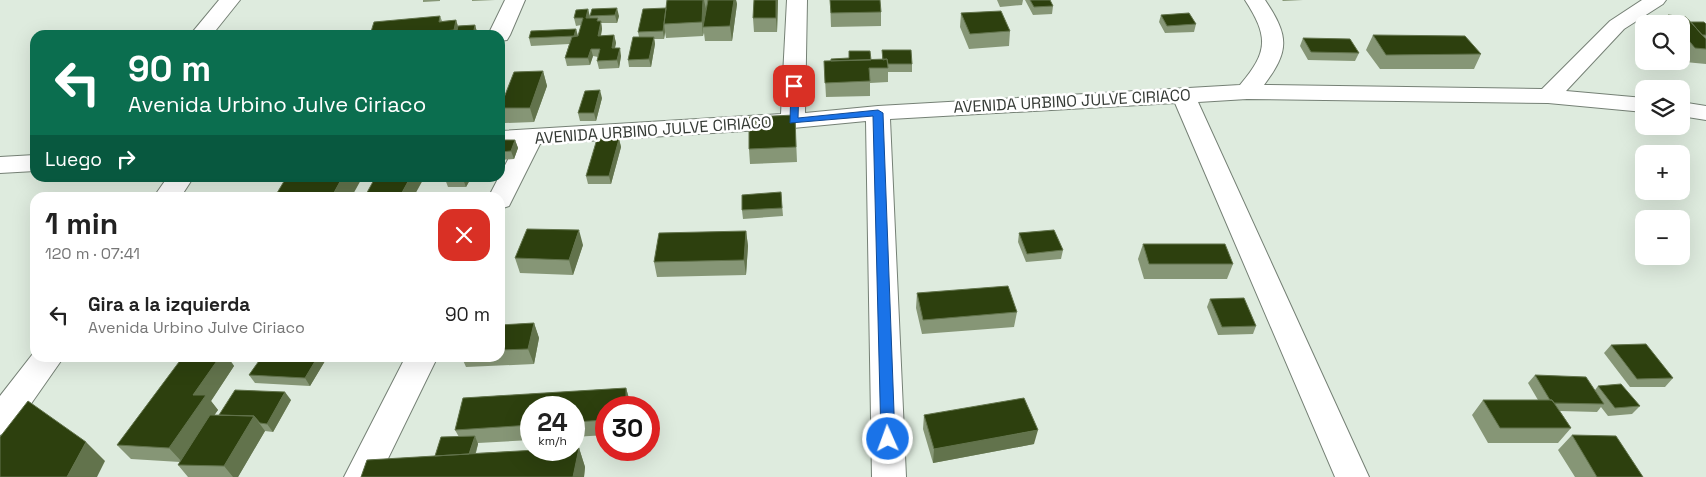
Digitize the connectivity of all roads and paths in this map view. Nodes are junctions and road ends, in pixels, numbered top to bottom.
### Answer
1 (230, 0) edge
2 (516, 0) edge
3 (797, 0) edge
4 (1255, 0) edge
5 (1656, 0) edge
6 (205, 30) edge
7 (501, 30) edge
8 (1247, 92) junction
9 (1183, 95) junction
10 (1548, 96) junction
11 (1635, 104) edge
12 (1690, 110) edge
13 (878, 113) junction
14 (1706, 113) edge
15 (793, 121) junction
16 (531, 138) junction
17 (505, 140) edge
18 (30, 163) edge
19 (0, 165) edge
20 (504, 192) edge
21 (43, 362) edge
22 (419, 362) edge
23 (0, 421) edge
24 (361, 477) edge
25 (889, 477) edge
26 (1352, 477) edge

1 - 6 street
2 - 7 street
3 - 15 street
4 - 8 street
5 - 10 street
8 - 9 street, AVENIDA URBINO JULVE CIRIACO
8 - 10 street, AVENIDA URBINO JULVE CIRIACO
9 - 13 street, AVENIDA URBINO JULVE CIRIACO
9 - 26 street
10 - 11 street, AVENIDA URBINO JULVE CIRIACO
12 - 14 street
13 - 15 street, AVENIDA URBINO JULVE CIRIACO
13 - 25 street
15 - 16 street, AVENIDA URBINO JULVE CIRIACO
16 - 17 street, AVENIDA URBINO JULVE CIRIACO
16 - 20 street
18 - 19 street
21 - 23 street
22 - 24 street

